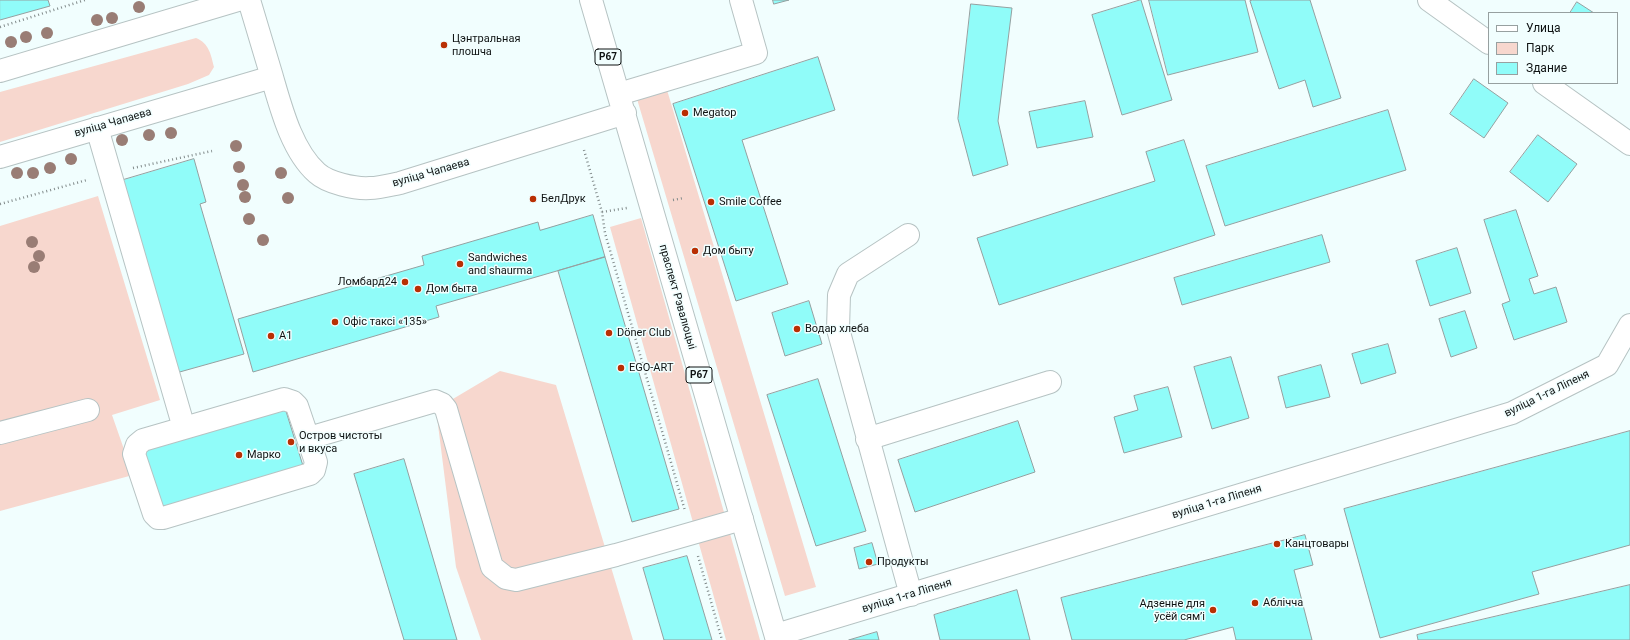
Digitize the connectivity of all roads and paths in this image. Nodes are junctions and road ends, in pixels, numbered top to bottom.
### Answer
1 (85, 0) edge
2 (238, 0) edge
3 (249, 0) edge
4 (591, 0) edge
5 (741, 0) edge
6 (1429, 0) edge
7 (0, 27) edge
8 (1488, 42) edge
9 (0, 71) edge
10 (272, 77) junction
11 (1545, 84) edge
12 (622, 104) junction
13 (97, 128) junction
14 (578, 129) junction
15 (1630, 144) edge
16 (0, 156) edge
17 (632, 208) dead end
18 (602, 212) junction
19 (908, 235) dead end
20 (1630, 325) edge
21 (1050, 382) dead end
22 (88, 410) dead end
23 (184, 428) junction
24 (0, 433) edge
25 (309, 438) junction
26 (868, 439) junction
27 (742, 519) junction
28 (691, 533) junction
29 (911, 595) junction
30 (777, 638) edge
31 (722, 640) edge

1 - 7 path
2 - 9 main road
3 - 10 main road, вуліца Чапаева
4 - 12 main road, праспект Рэвалюцыі / Р67
5 - 12 main road, вуліца Чапаева
6 - 8 main road
10 - 13 main road, вуліца Чапаева
10 - 14 main road, вуліца Чапаева
11 - 15 main road
12 - 14 main road, вуліца Чапаева
12 - 27 main road, праспект Рэвалюцыі / Р67
13 - 16 main road, вуліца Чапаева
13 - 23 main road
14 - 18 path
17 - 18 path
18 - 28 path
19 - 26 main road
20 - 29 main road, вуліца 1-га Ліпеня
21 - 26 main road
22 - 24 main road
23 - 25 main road
23 - 25 main road
25 - 28 main road
26 - 29 main road
27 - 28 main road
27 - 30 main road, праспект Рэвалюцыі / Р67
28 - 31 path
29 - 30 main road, вуліца 1-га Ліпеня

